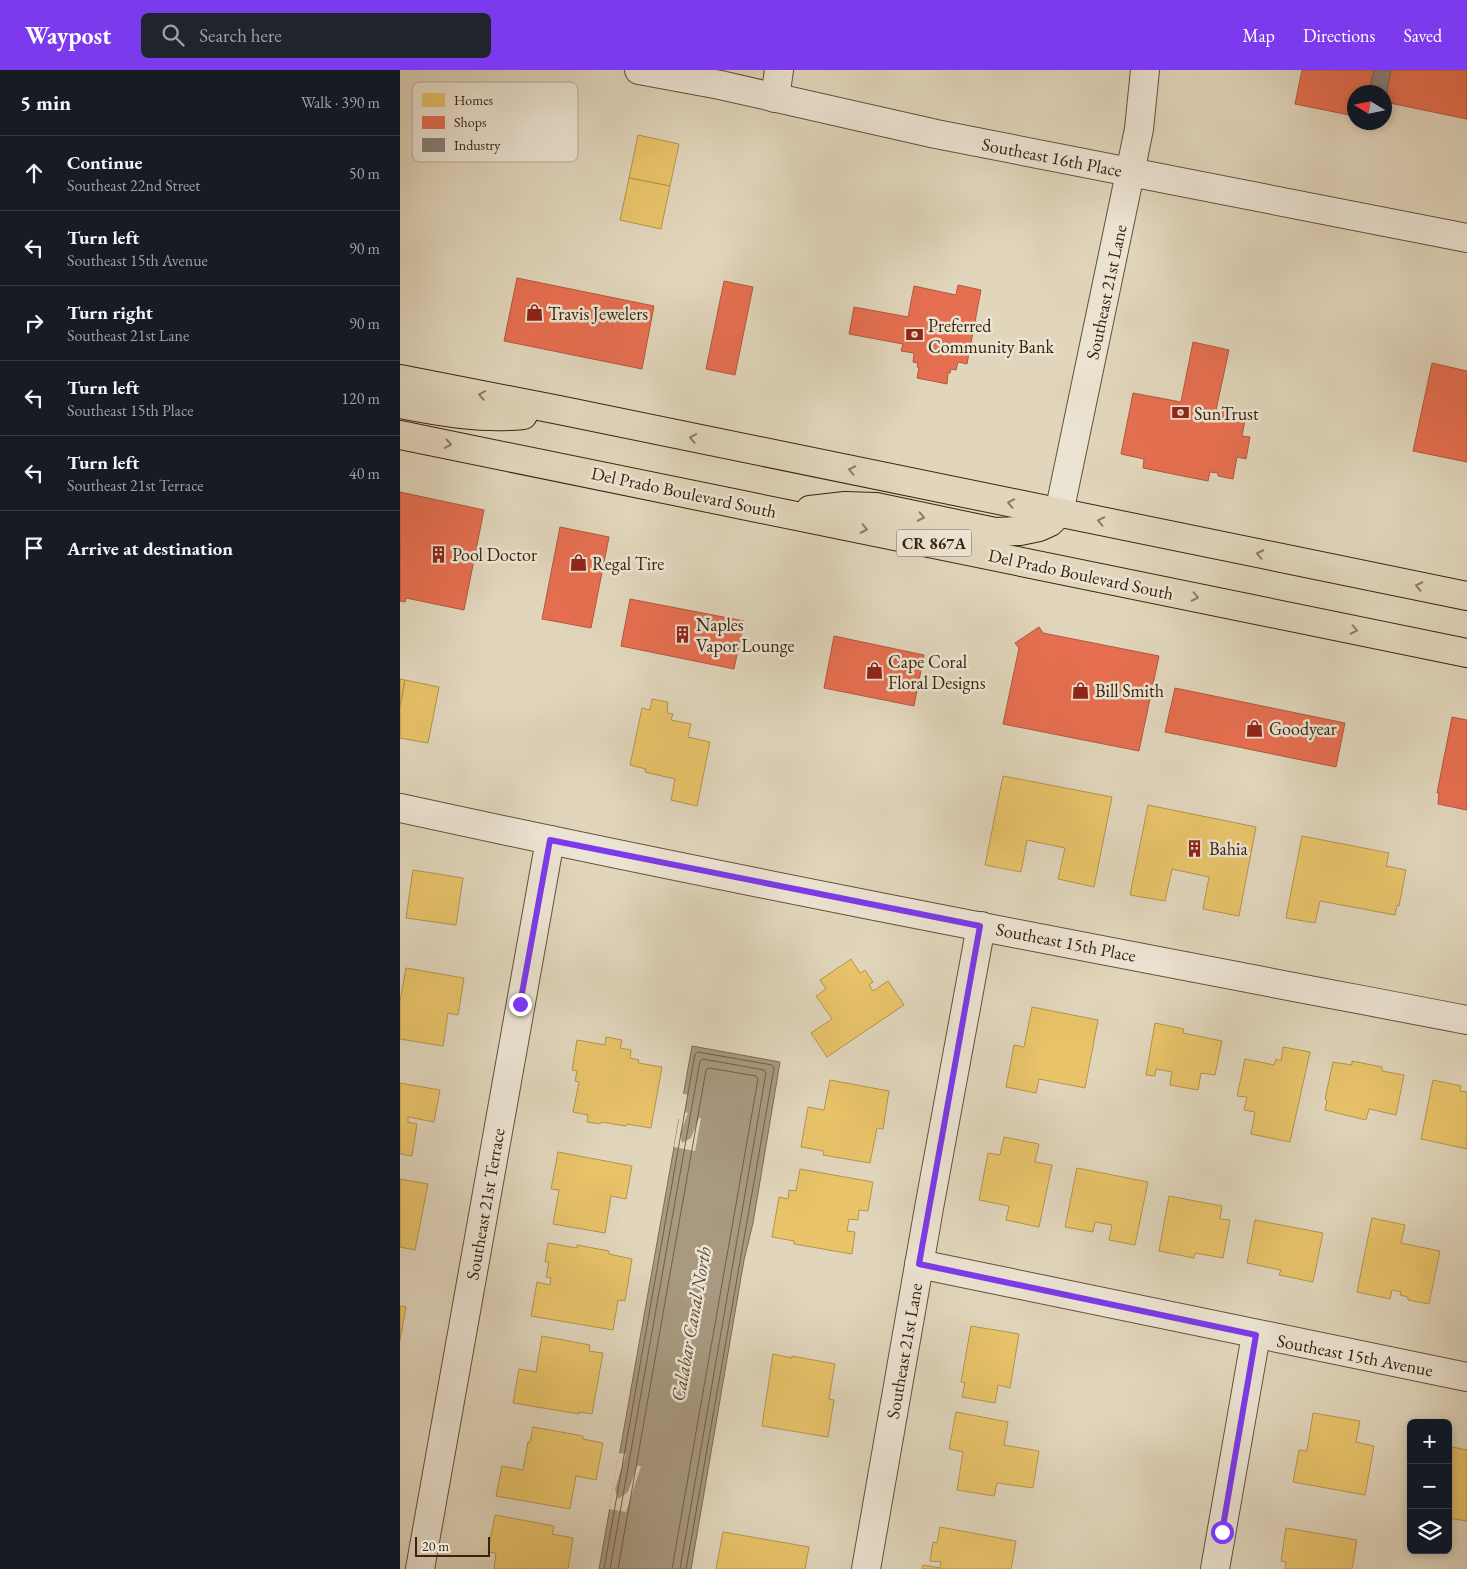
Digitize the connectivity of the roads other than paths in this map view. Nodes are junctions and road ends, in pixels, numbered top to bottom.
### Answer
1 (639, 70) edge
2 (779, 70) edge
3 (1145, 70) edge
4 (775, 98) junction
5 (1130, 172) junction
6 (1467, 238) edge
7 (400, 380) edge
8 (400, 404) edge
9 (559, 410) junction
10 (400, 435) edge
11 (786, 513) junction
12 (1059, 513) junction
13 (1467, 596) edge
14 (1467, 653) edge
15 (400, 808) edge
16 (550, 840) junction
17 (980, 926) junction
18 (1467, 1020) edge
19 (919, 1264) junction
20 (1256, 1335) junction
21 (1467, 1378) edge
22 (420, 1569) edge
23 (866, 1569) edge
24 (1215, 1569) edge

1 - 4 street, Southeast 16th Place
2 - 4 street
3 - 5 street, Southeast 21st Lane
4 - 5 street, Southeast 16th Place
5 - 6 street, Southeast 16th Place
5 - 12 street, Southeast 21st Lane
9 -> 7 main road
8 - 9 main road
12 -> 9 main road
10 -> 11 main road, Del Prado Boulevard South / CR 867A
11 -> 12 main road
11 -> 14 main road, Del Prado Boulevard South / CR 867A
13 -> 12 main road
15 - 16 street, Southeast 15th Place
16 - 17 street, Southeast 15th Place
16 - 22 street, Southeast 21st Terrace
17 - 18 street, Southeast 15th Place
17 - 19 street, Southeast 21st Lane
19 - 20 street, Southeast 15th Avenue
19 - 23 street, Southeast 21st Lane
20 - 21 street, Southeast 15th Avenue
20 - 24 street

